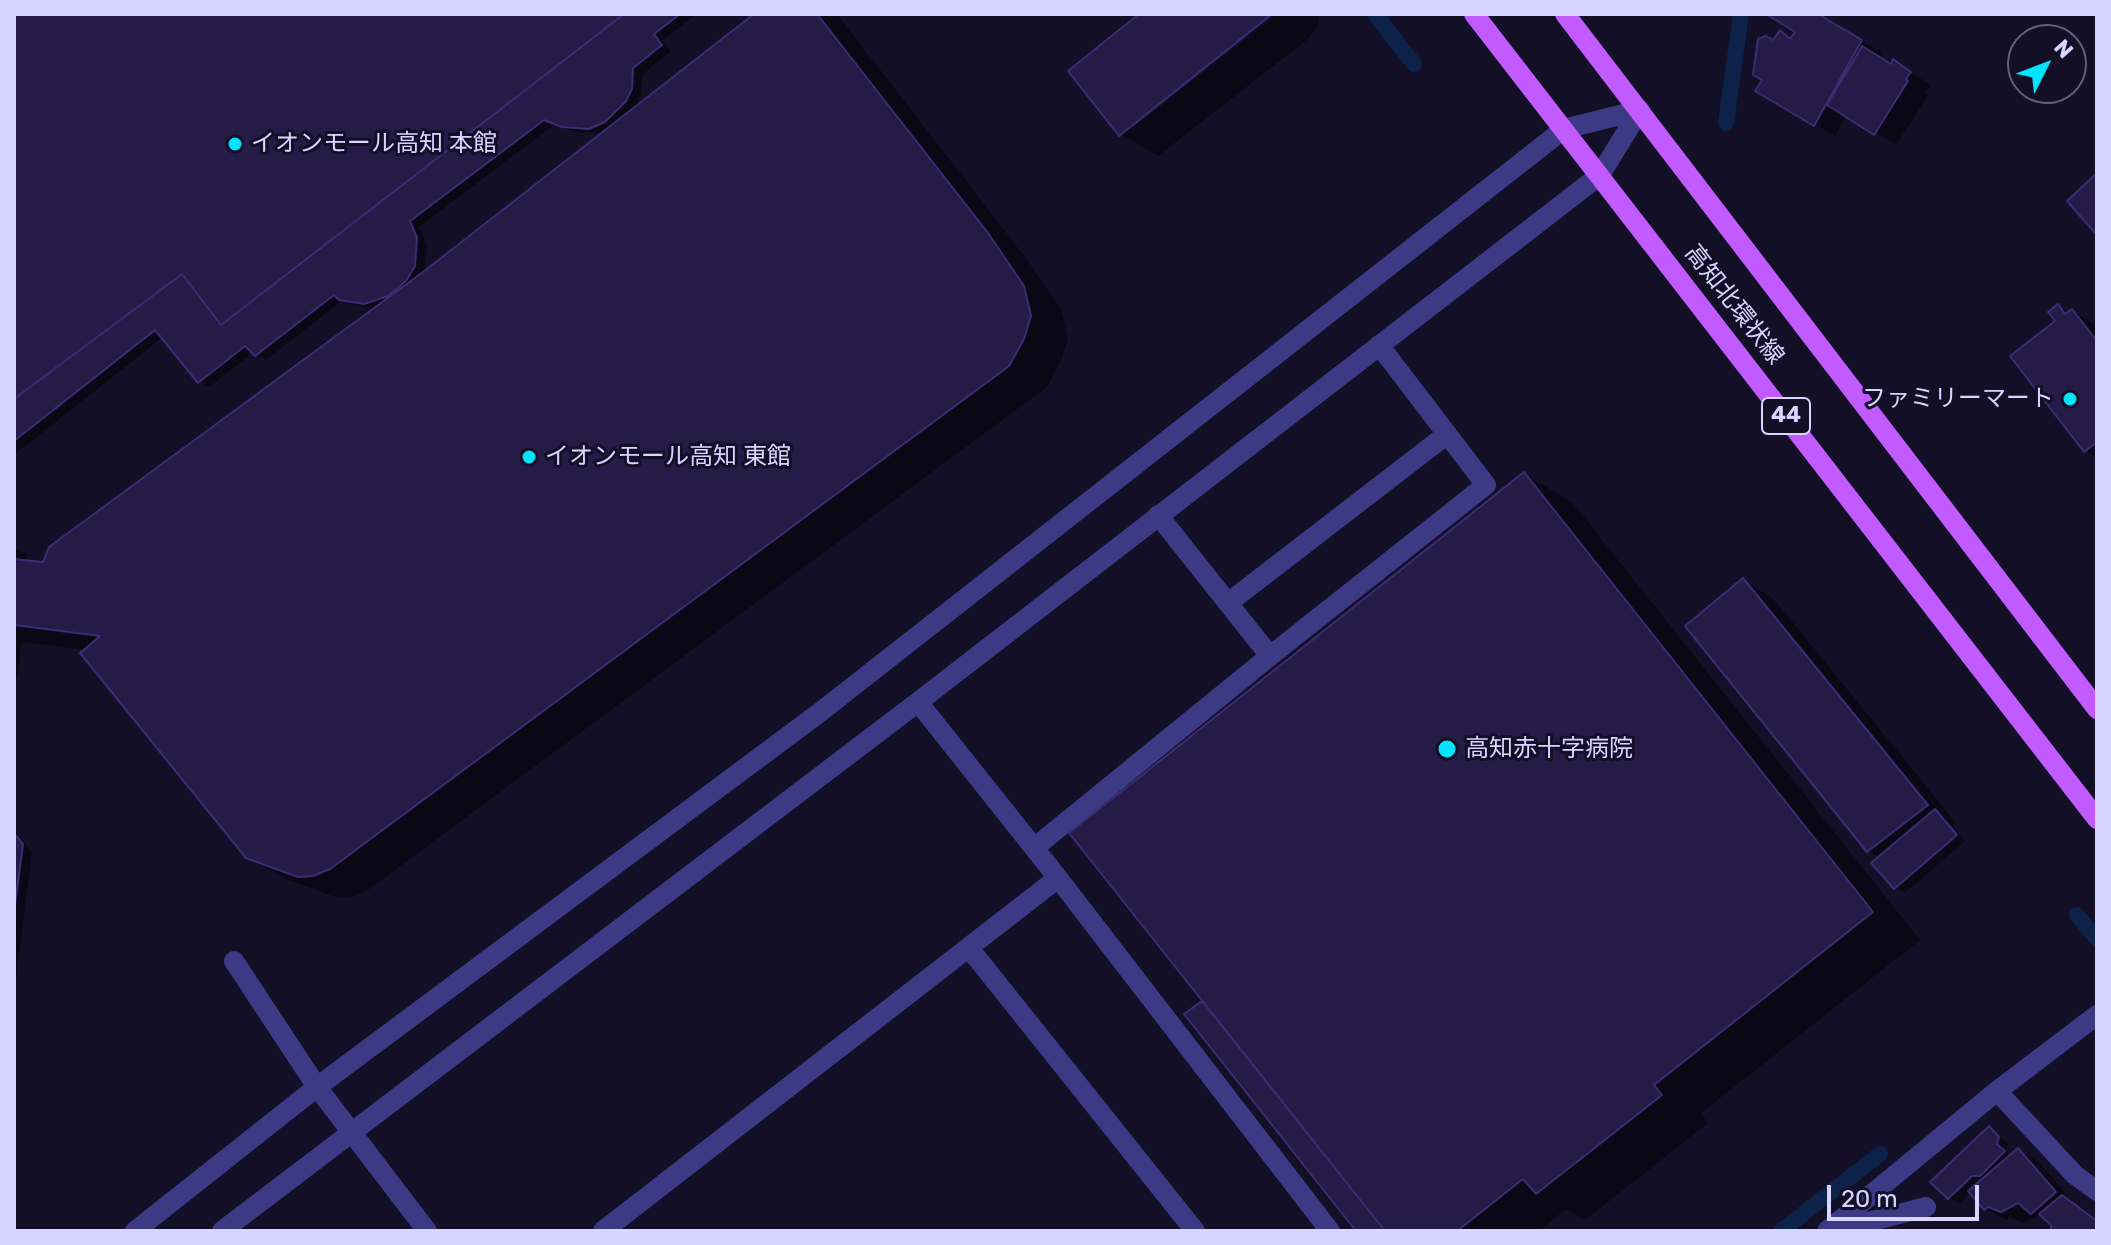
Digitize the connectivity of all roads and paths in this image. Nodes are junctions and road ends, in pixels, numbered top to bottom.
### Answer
1 (1474, 14) edge
2 (1565, 14) edge
3 (1640, 110) junction
4 (1564, 129) junction
5 (1600, 175) junction
6 (1379, 345) junction
7 (1446, 435) junction
8 (1158, 515) junction
9 (1228, 603) junction
10 (1270, 656) junction
11 (918, 702) junction
12 (2097, 709) edge
13 (2097, 819) edge
14 (1034, 848) junction
15 (1058, 878) junction
16 (969, 948) junction
17 (234, 961) dead end
18 (2097, 1015) edge
19 (317, 1087) junction
20 (1997, 1091) junction
21 (352, 1132) junction
22 (2097, 1191) edge
23 (1926, 1207) dead end
24 (135, 1231) edge
25 (222, 1231) edge
26 (427, 1231) edge
27 (603, 1231) edge
28 (1195, 1231) edge
29 (1330, 1231) edge
30 (1830, 1231) edge

1 - 4 main road, 高知北環状線 / 44
2 - 3 main road, 高知北環状線
3 - 4 street
3 - 5 street
3 - 12 main road, 高知北環状線
4 - 5 main road, 高知北環状線 / 44
4 - 19 street
5 - 6 street
5 - 13 main road, 高知北環状線 / 44
6 - 7 street
6 - 8 street
7 - 9 street
7 - 10 street
8 - 9 street
8 - 11 street
9 - 10 street
10 - 14 street
11 - 14 street
11 - 21 street
14 - 15 street
15 - 16 street
15 - 29 street
16 - 27 street
16 - 28 street
17 - 19 street
18 - 20 street
19 - 21 street
19 - 24 street
20 - 22 street
20 - 30 street
21 - 25 street
21 - 26 street
23 - 30 street

